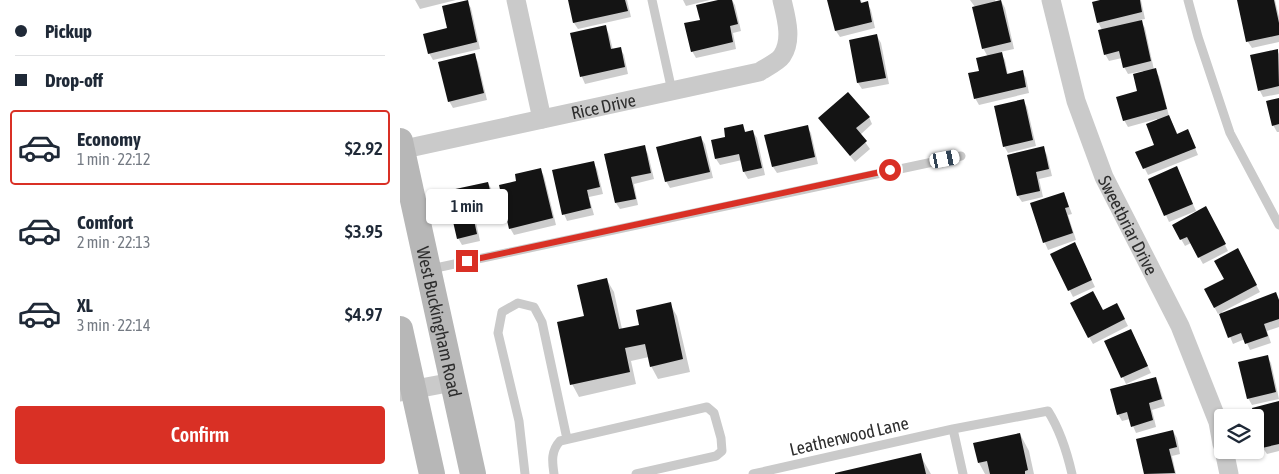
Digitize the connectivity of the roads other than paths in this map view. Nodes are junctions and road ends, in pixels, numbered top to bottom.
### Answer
1 (516, 0) edge
2 (652, 0) edge
3 (782, 0) edge
4 (1051, 0) edge
5 (1188, 0) edge
6 (672, 91) junction
7 (542, 119) junction
8 (401, 147) edge
9 (961, 156) dead end
10 (1279, 225) edge
11 (428, 269) junction
12 (400, 329) edge
13 (453, 382) junction
14 (407, 390) edge
15 (1214, 412) edge
16 (953, 429) junction
17 (566, 439) junction
18 (1226, 459) edge
19 (432, 474) edge
20 (473, 474) edge
21 (525, 474) edge
22 (554, 474) edge
23 (636, 474) edge
24 (753, 474) edge
25 (962, 474) edge
26 (1072, 474) edge
27 (1229, 474) edge

1 - 7 street
2 - 6 lane
3 - 6 street, Rice Drive
4 - 15 street, Sweetbriar Drive
5 - 10 lane
6 - 7 street, Rice Drive
7 - 8 street, Rice Drive
8 - 11 main road, West Buckingham Road
9 - 11 lane
11 - 13 main road, West Buckingham Road
12 - 14 main road
13 - 14 street
13 - 20 main road, West Buckingham Road
14 - 19 main road
16 - 24 lane, Leatherwood Lane
16 - 25 lane
16 - 26 lane, Leatherwood Lane
17 - 21 lane
17 - 22 lane
17 - 23 lane
18 - 27 street

